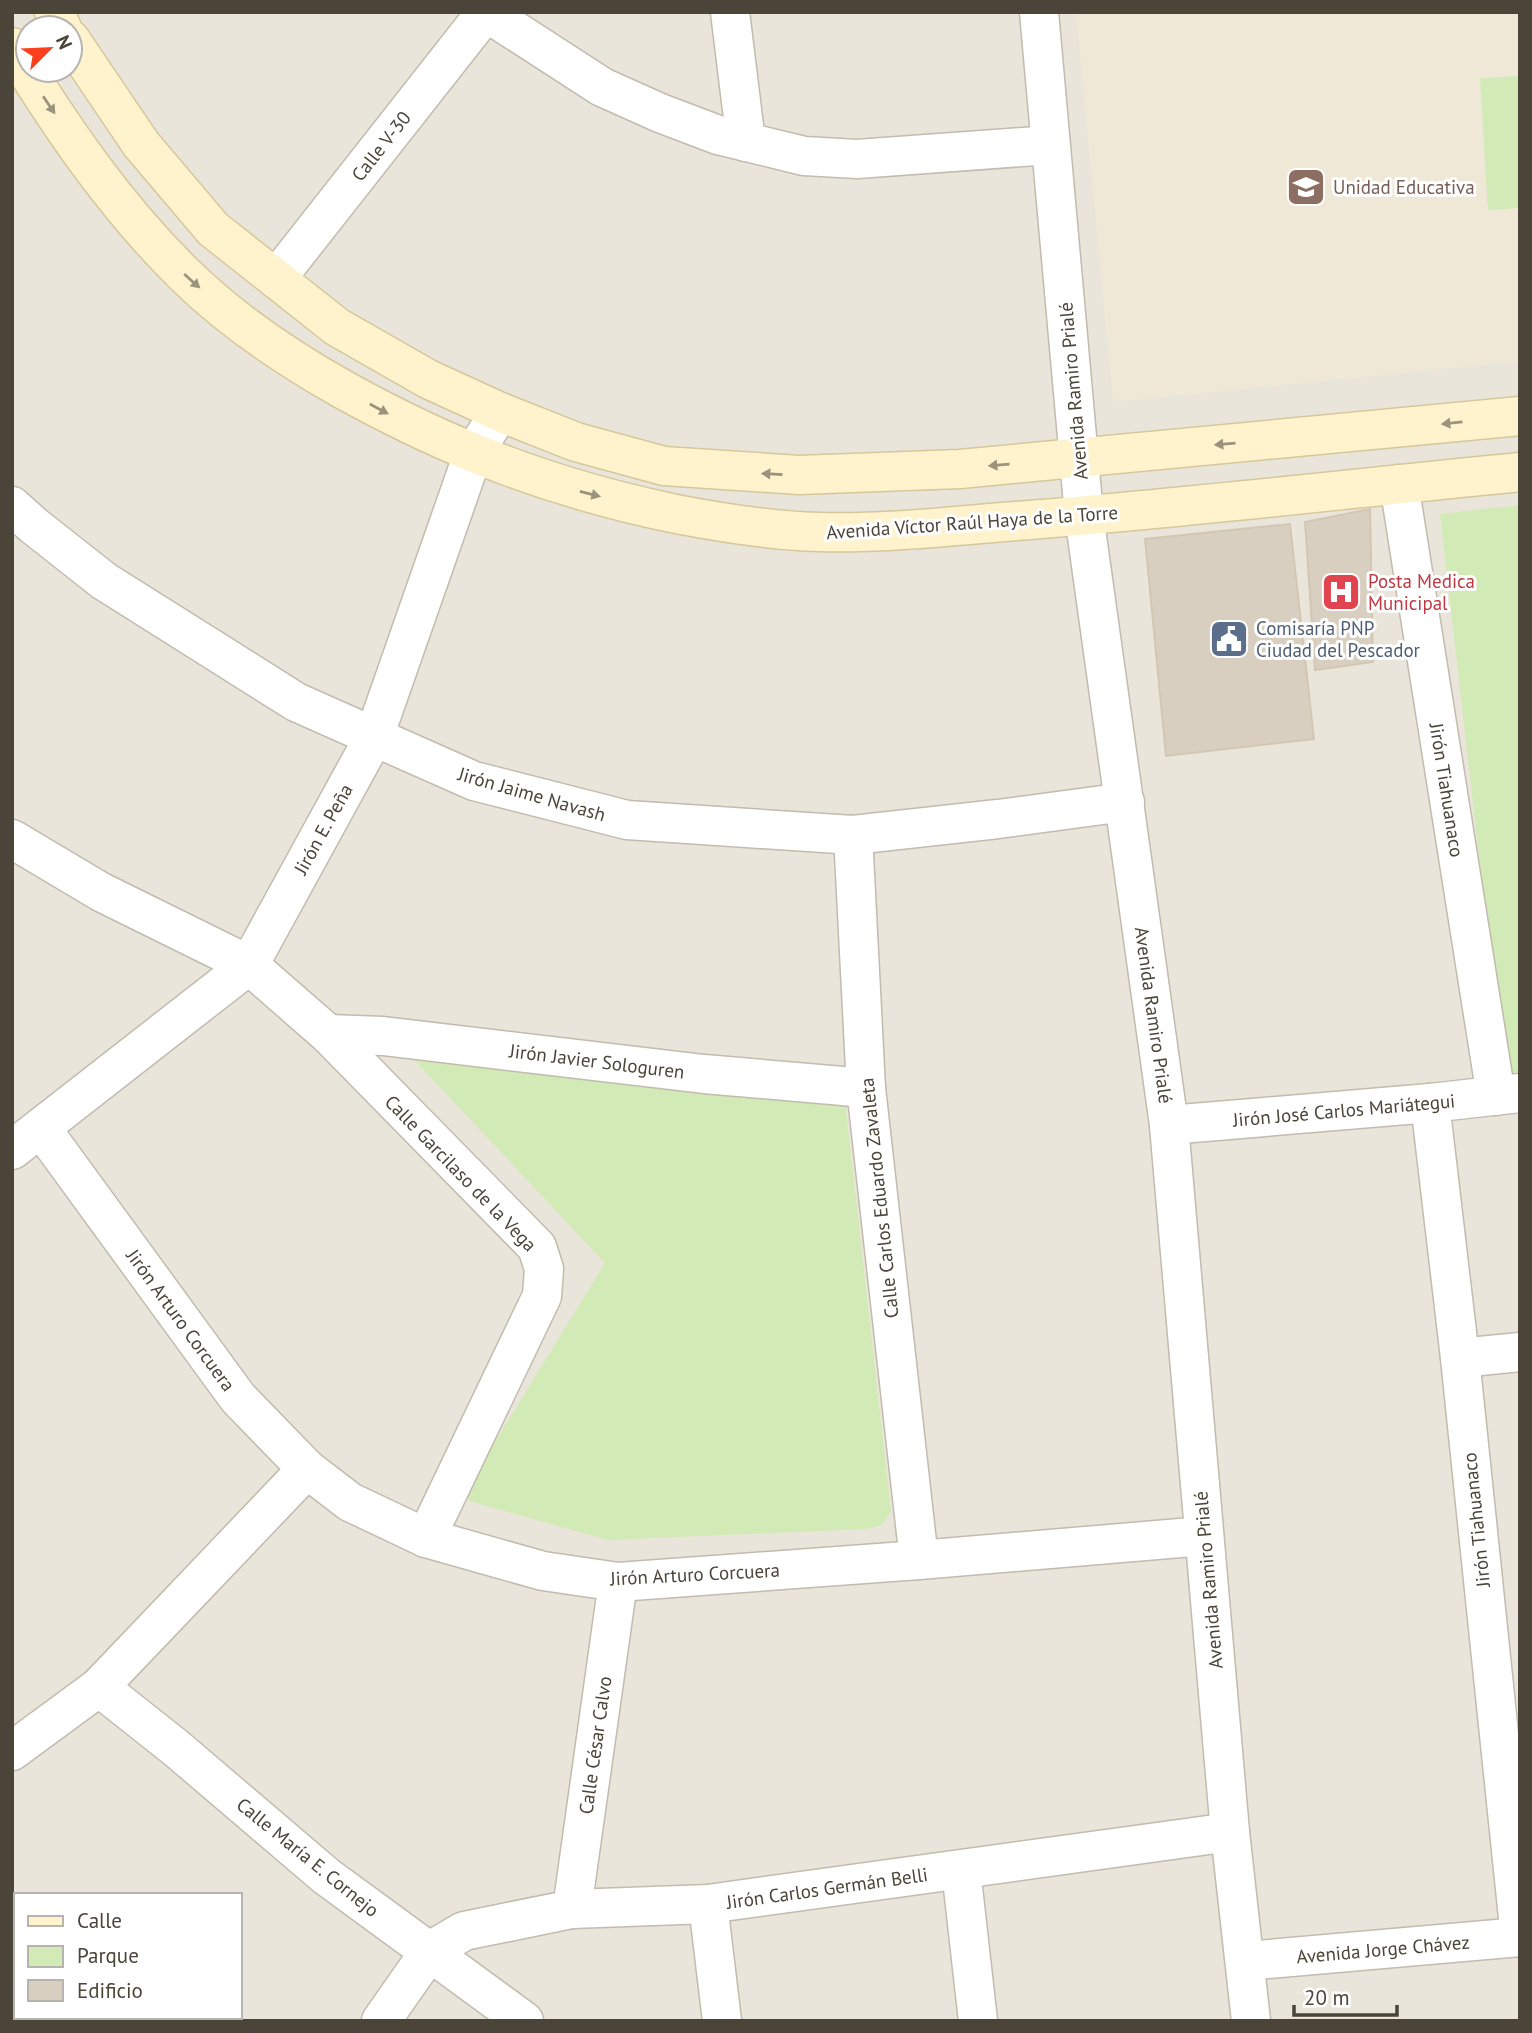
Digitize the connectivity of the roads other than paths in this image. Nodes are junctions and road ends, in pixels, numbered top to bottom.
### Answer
1 (486, 12) edge
2 (730, 12) edge
3 (1039, 12) edge
4 (84, 83) edge
5 (57, 84) edge
6 (746, 142) junction
7 (1051, 145) junction
8 (275, 279) junction
9 (500, 412) junction
10 (1520, 416) edge
11 (473, 454) junction
12 (1079, 458) junction
13 (1520, 471) edge
14 (1399, 484) junction
15 (12, 506) edge
16 (1084, 516) junction
17 (374, 737) junction
18 (1125, 802) junction
19 (853, 835) junction
20 (12, 839) edge
21 (249, 965) junction
22 (328, 1034) junction
23 (866, 1088) junction
24 (1508, 1095) edge
25 (1430, 1103) junction
26 (1169, 1125) junction
27 (27, 1139) edge
28 (1520, 1352) edge
29 (1460, 1358) junction
30 (307, 1469) junction
31 (1204, 1536) junction
32 (426, 1538) junction
33 (919, 1560) junction
34 (618, 1582) junction
35 (99, 1687) junction
36 (12, 1751) edge
37 (1230, 1832) junction
38 (961, 1870) junction
39 (708, 1904) junction
40 (572, 1909) junction
41 (1520, 1937) edge
42 (430, 1951) junction
43 (1246, 1961) junction
44 (381, 2021) edge
45 (523, 2021) edge
46 (722, 2021) edge
47 (978, 2021) edge
48 (1251, 2021) edge

1 - 6 street
1 - 8 street, Calle V-30
2 - 6 street
3 - 7 street, Avenida Ramiro Prialé
4 - 8 main road, Avenida Víctor Raúl Haya de la Torre
5 -> 11 main road, Avenida Víctor Raúl Haya de la Torre
6 - 7 street
7 - 12 street, Avenida Ramiro Prialé
8 - 9 main road, Avenida Víctor Raúl Haya de la Torre
9 - 11 street, Jirón E. Peña
12 -> 9 main road, Avenida Víctor Raúl Haya de la Torre
10 -> 12 main road, Avenida Víctor Raúl Haya de la Torre
11 -> 16 main road, Avenida Víctor Raúl Haya de la Torre
11 - 17 street, Jirón E. Peña
12 - 16 street, Avenida Ramiro Prialé
13 - 14 main road, Avenida Víctor Raúl Haya de la Torre
14 - 16 main road, Avenida Víctor Raúl Haya de la Torre
14 - 24 street, Jirón Tiahuanaco
15 - 17 street, Jirón Jaime Navash
16 - 18 street, Avenida Ramiro Prialé
17 - 19 street, Jirón Jaime Navash
17 - 21 street, Jirón E. Peña
18 - 19 street, Jirón Jaime Navash
18 - 26 street, Avenida Ramiro Prialé
19 - 23 street, Calle Carlos Eduardo Zavaleta
20 - 21 street
21 - 22 street, Calle Garcilaso de la Vega
21 - 27 street, Jirón E. Peña
22 - 23 street, Jirón Javier Sologuren
22 - 32 street, Calle Garcilaso de la Vega
23 - 33 street, Calle Carlos Eduardo Zavaleta
24 - 25 street, Jirón José Carlos Mariátegui
25 - 26 street, Jirón José Carlos Mariátegui
25 - 29 street, Jirón Tiahuanaco
26 - 31 street, Avenida Ramiro Prialé
27 - 30 street, Jirón Arturo Corcuera
28 - 29 street
29 - 41 street, Jirón Tiahuanaco
30 - 32 street, Jirón Arturo Corcuera
30 - 35 street
31 - 33 street, Jirón Arturo Corcuera
31 - 37 street, Avenida Ramiro Prialé
32 - 34 street, Jirón Arturo Corcuera
33 - 34 street, Jirón Arturo Corcuera
34 - 40 street, Calle César Calvo
35 - 36 street
35 - 42 street, Calle María E. Cornejo
37 - 38 street, Jirón Carlos Germán Belli
37 - 43 street, Avenida Ramiro Prialé
38 - 39 street, Jirón Carlos Germán Belli
38 - 47 street
39 - 40 street, Jirón Carlos Germán Belli
39 - 46 street
40 - 42 street, Jirón Carlos Germán Belli
41 - 43 street, Avenida Jorge Chávez
42 - 44 street
42 - 45 street, Calle María E. Cornejo
43 - 48 street, Avenida Ramiro Prialé

